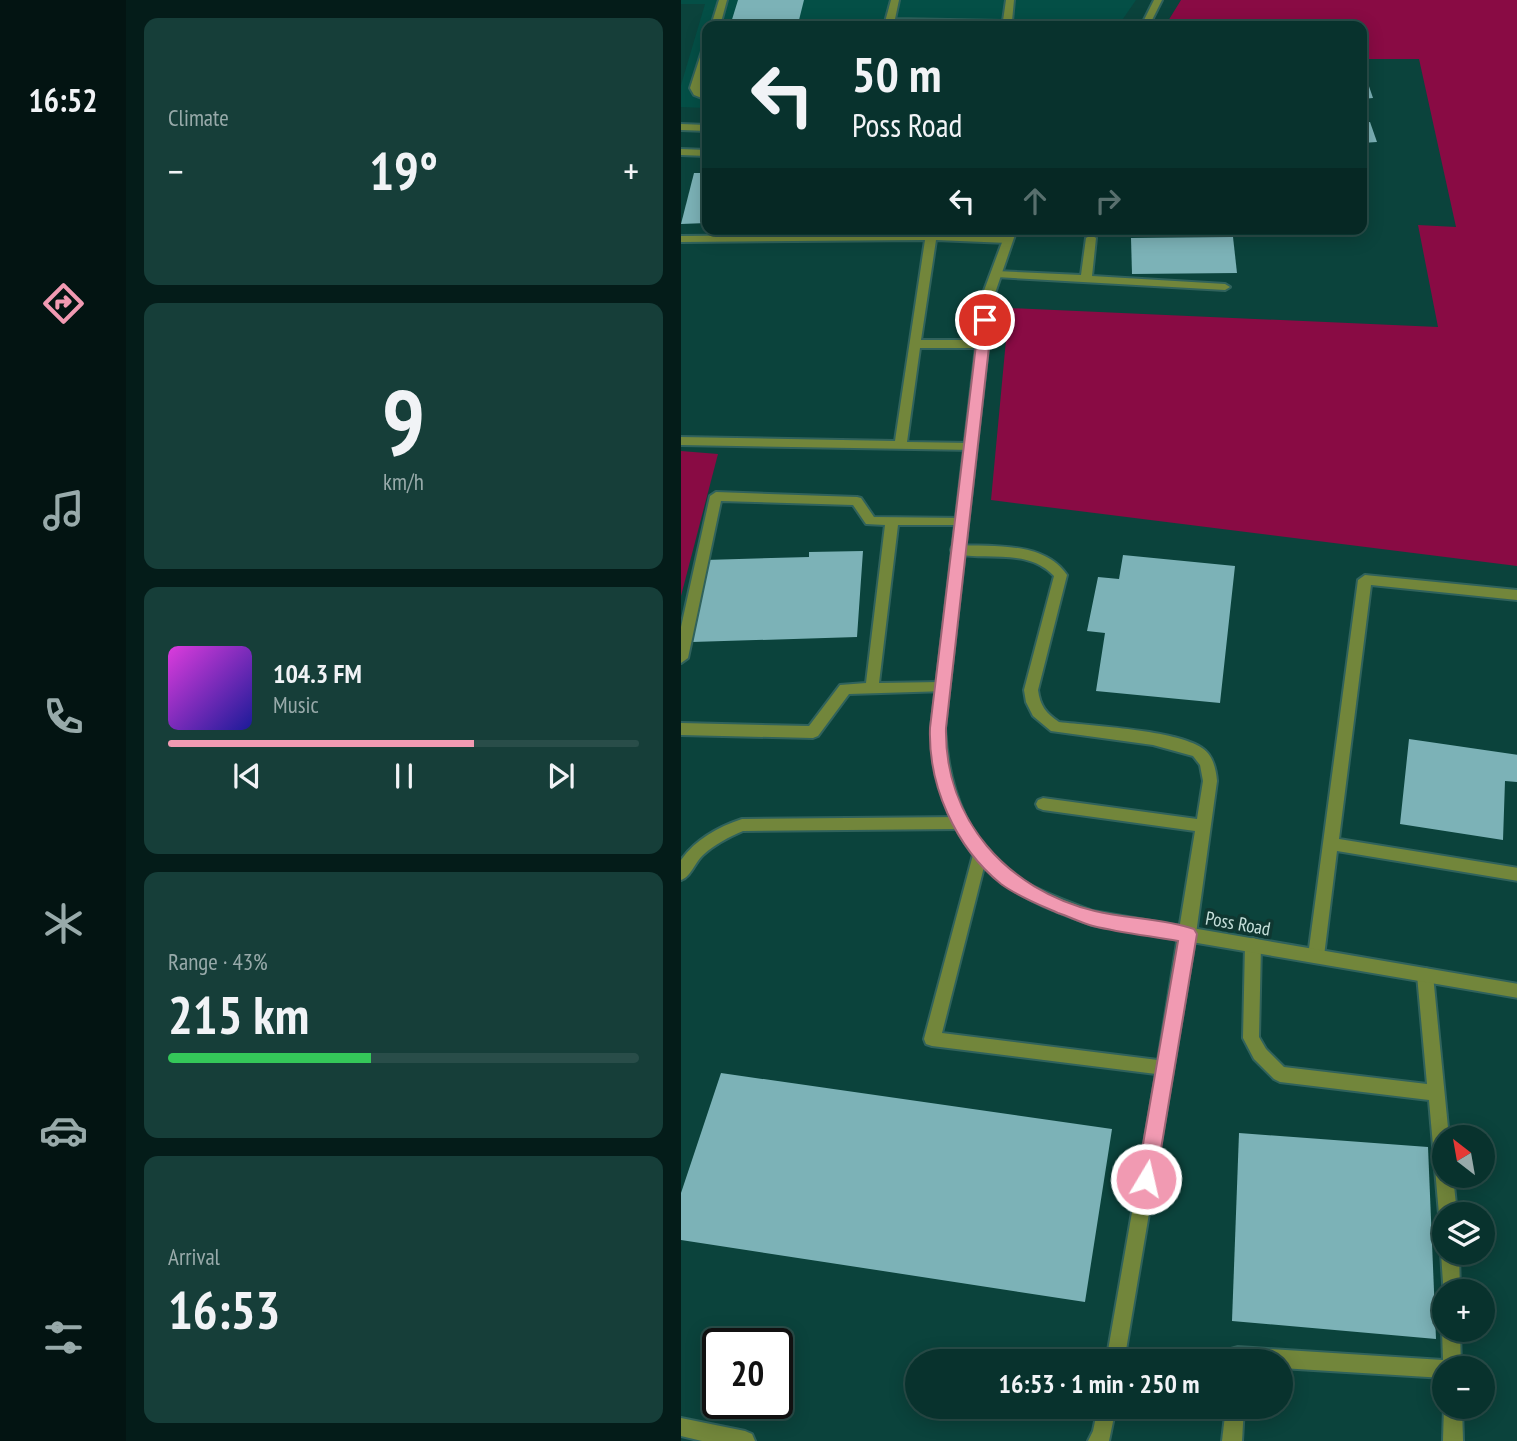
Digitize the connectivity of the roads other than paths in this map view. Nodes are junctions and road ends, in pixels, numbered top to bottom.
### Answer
1 (723, 0) edge
2 (895, 0) edge
3 (1010, 0) edge
4 (1158, 0) edge
5 (717, 21) edge
6 (890, 21) edge
7 (1007, 21) edge
8 (1148, 21) edge
9 (702, 68) edge
10 (702, 95) edge
11 (681, 127) edge
12 (702, 128) edge
13 (681, 152) edge
14 (702, 153) edge
15 (848, 235) edge
16 (931, 235) edge
17 (1010, 235) edge
18 (1091, 238) dead end
19 (681, 239) edge
20 (996, 274) junction
21 (1086, 278) junction
22 (1225, 287) dead end
23 (915, 344) junction
24 (982, 344) junction
25 (681, 441) edge
26 (900, 446) junction
27 (970, 447) junction
28 (892, 520) junction
29 (961, 521) junction
30 (957, 550) junction
31 (1517, 595) edge
32 (681, 658) edge
33 (942, 687) junction
34 (872, 688) junction
35 (681, 729) edge
36 (1043, 804) dead end
37 (961, 823) junction
38 (1204, 826) junction
39 (1330, 844) junction
40 (981, 851) junction
41 (681, 874) edge
42 (1517, 875) edge
43 (1188, 934) junction
44 (1253, 945) junction
45 (1316, 956) junction
46 (1425, 975) junction
47 (1517, 991) edge
48 (1165, 1068) junction
49 (1436, 1093) junction
50 (1447, 1202) edge
51 (1117, 1349) edge
52 (1293, 1359) edge
53 (1432, 1368) edge
54 (1105, 1419) edge
55 (1234, 1419) edge
56 (1453, 1419) edge
57 (681, 1427) edge
58 (745, 1441) edge
59 (1098, 1441) edge
60 (1232, 1441) edge
61 (1453, 1441) edge

1 - 5 street
2 - 6 street
3 - 7 street
4 - 8 street
9 - 10 street
11 - 12 street
13 - 14 street
15 - 19 street
16 - 23 street
17 - 20 street, Poss Road
18 - 21 street
20 - 21 street
20 - 24 street, Poss Road
21 - 22 street
23 - 24 street
23 - 26 street
24 - 27 street, Poss Road
25 - 26 street
26 - 27 street
27 - 29 street, Poss Road
28 - 29 street
28 - 32 street
28 - 34 street
29 - 30 street, Poss Road
30 - 33 street, Poss Road
30 - 38 street
31 - 39 street
33 - 34 street
33 - 37 street, Poss Road
34 - 35 street
36 - 38 street
37 - 40 street, Poss Road
37 - 41 street
38 - 43 street
39 - 42 street
39 - 45 street
40 - 43 street, Poss Road
40 - 48 street
43 - 44 street, Poss Road
43 - 48 street
44 - 45 street, Poss Road
44 - 49 street
45 - 46 street, Poss Road
46 - 47 street, Poss Road
46 - 49 street
48 - 51 street
49 - 50 street
52 - 53 street
54 - 59 street
55 - 60 street
56 - 61 street
57 - 58 street

